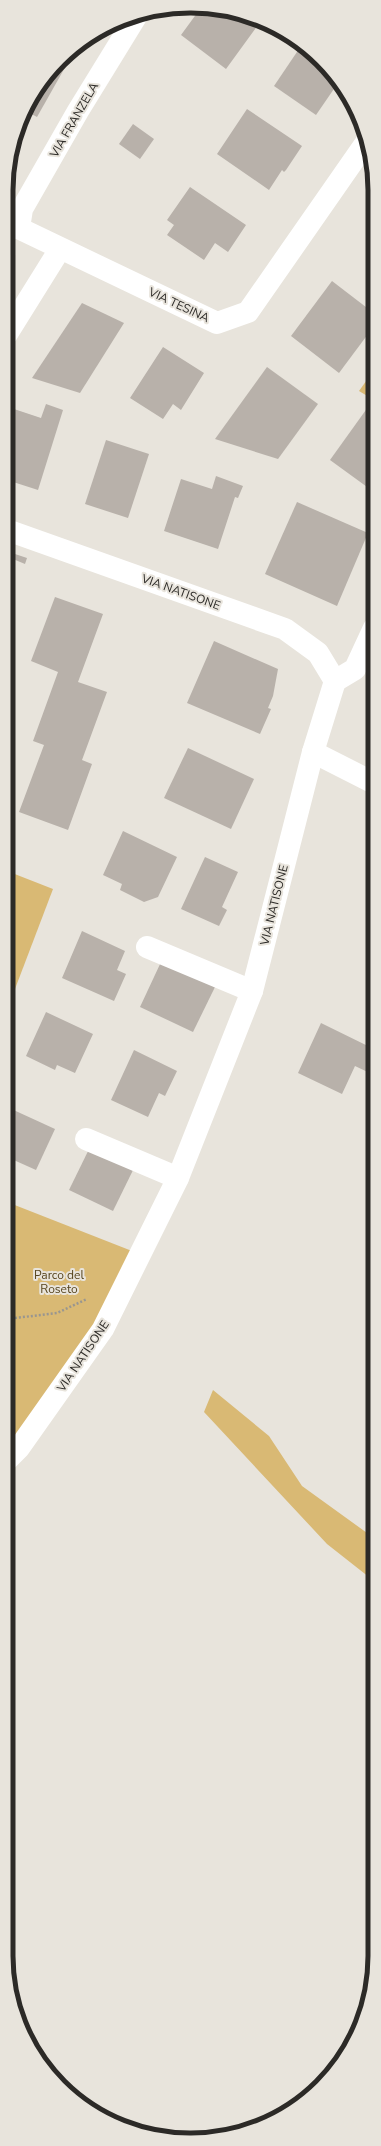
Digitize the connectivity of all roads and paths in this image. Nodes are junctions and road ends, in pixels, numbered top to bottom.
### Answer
1 (134, 22) edge
2 (363, 147) edge
3 (13, 226) edge
4 (60, 249) junction
5 (13, 324) edge
6 (13, 532) edge
7 (368, 641) edge
8 (335, 681) junction
9 (313, 752) junction
10 (368, 780) edge
11 (148, 947) dead end
12 (252, 991) junction
13 (86, 1139) dead end
14 (178, 1178) junction
15 (124, 1283) junction
16 (13, 1318) edge
17 (13, 1454) edge

1 - 3 street, VIA FRANZELA
2 - 4 street, VIA TESINA
3 - 4 street, VIA FRANZELA
4 - 5 street
6 - 8 street, VIA NATISONE
7 - 8 street
8 - 9 street, VIA NATISONE
9 - 10 street
9 - 12 street, VIA NATISONE
11 - 12 street
12 - 14 street, VIA NATISONE
13 - 14 street
14 - 15 street, VIA NATISONE
15 - 16 path
15 - 17 street, VIA NATISONE

